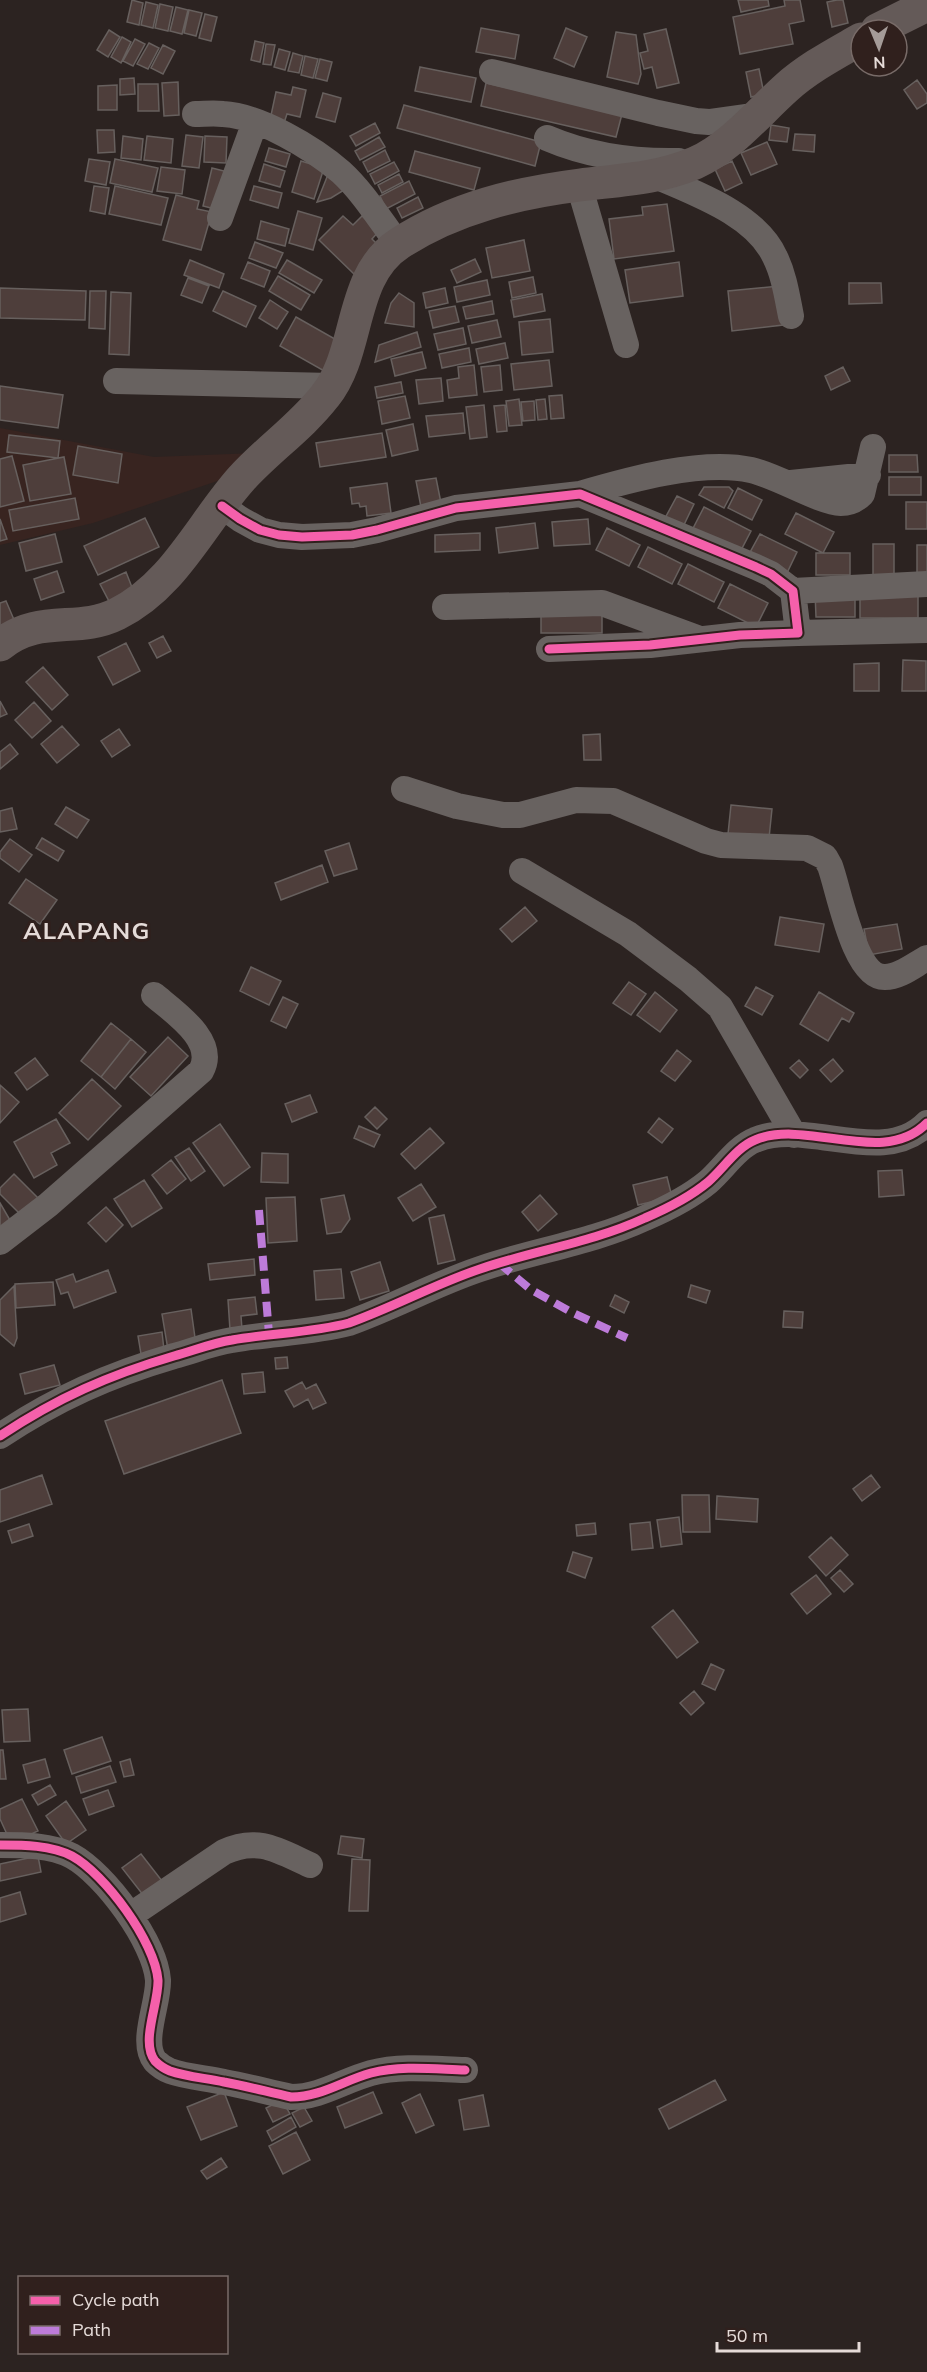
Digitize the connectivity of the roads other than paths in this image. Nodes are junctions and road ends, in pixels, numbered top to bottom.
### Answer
1 (927, 5) edge
2 (901, 18) edge
3 (849, 46) edge
4 (492, 72) dead end
5 (195, 114) dead end
6 (759, 115) junction
7 (255, 122) junction
8 (547, 138) dead end
9 (697, 162) junction
10 (658, 177) junction
11 (579, 185) junction
12 (220, 218) dead end
13 (398, 244) junction
14 (791, 316) dead end
15 (626, 345) dead end
16 (116, 381) dead end
17 (332, 386) junction
18 (873, 447) dead end
19 (580, 494) junction
20 (222, 506) junction
21 (927, 584) edge
22 (793, 591) junction
23 (445, 607) dead end
24 (927, 630) edge
25 (798, 633) junction
26 (700, 639) junction
27 (0, 645) edge
28 (549, 649) dead end
29 (404, 789) dead end
30 (522, 870) dead end
31 (927, 958) edge
32 (154, 995) dead end
33 (927, 1123) edge
34 (794, 1135) junction
35 (0, 1242) edge
36 (0, 1436) edge
37 (0, 1845) edge
38 (310, 1865) dead end
39 (131, 1915) junction
40 (465, 2070) dead end

1 - 2 main road
3 - 6 main road
4 - 6 street
5 - 7 street
6 - 9 main road
7 - 12 street
7 - 13 street
8 - 9 street
9 - 10 main road
10 - 11 main road
10 - 14 street
11 - 13 main road
11 - 15 street
13 - 17 main road
16 - 17 street
17 - 20 main road
18 - 19 street
19 - 20 street
19 - 22 street
20 - 27 main road
21 - 22 street
22 - 25 street
23 - 26 street
24 - 25 street
25 - 26 street
26 - 28 street
29 - 31 street
30 - 34 street
32 - 35 street
33 - 34 street
34 - 36 street
37 - 39 street
38 - 39 street
39 - 40 street

